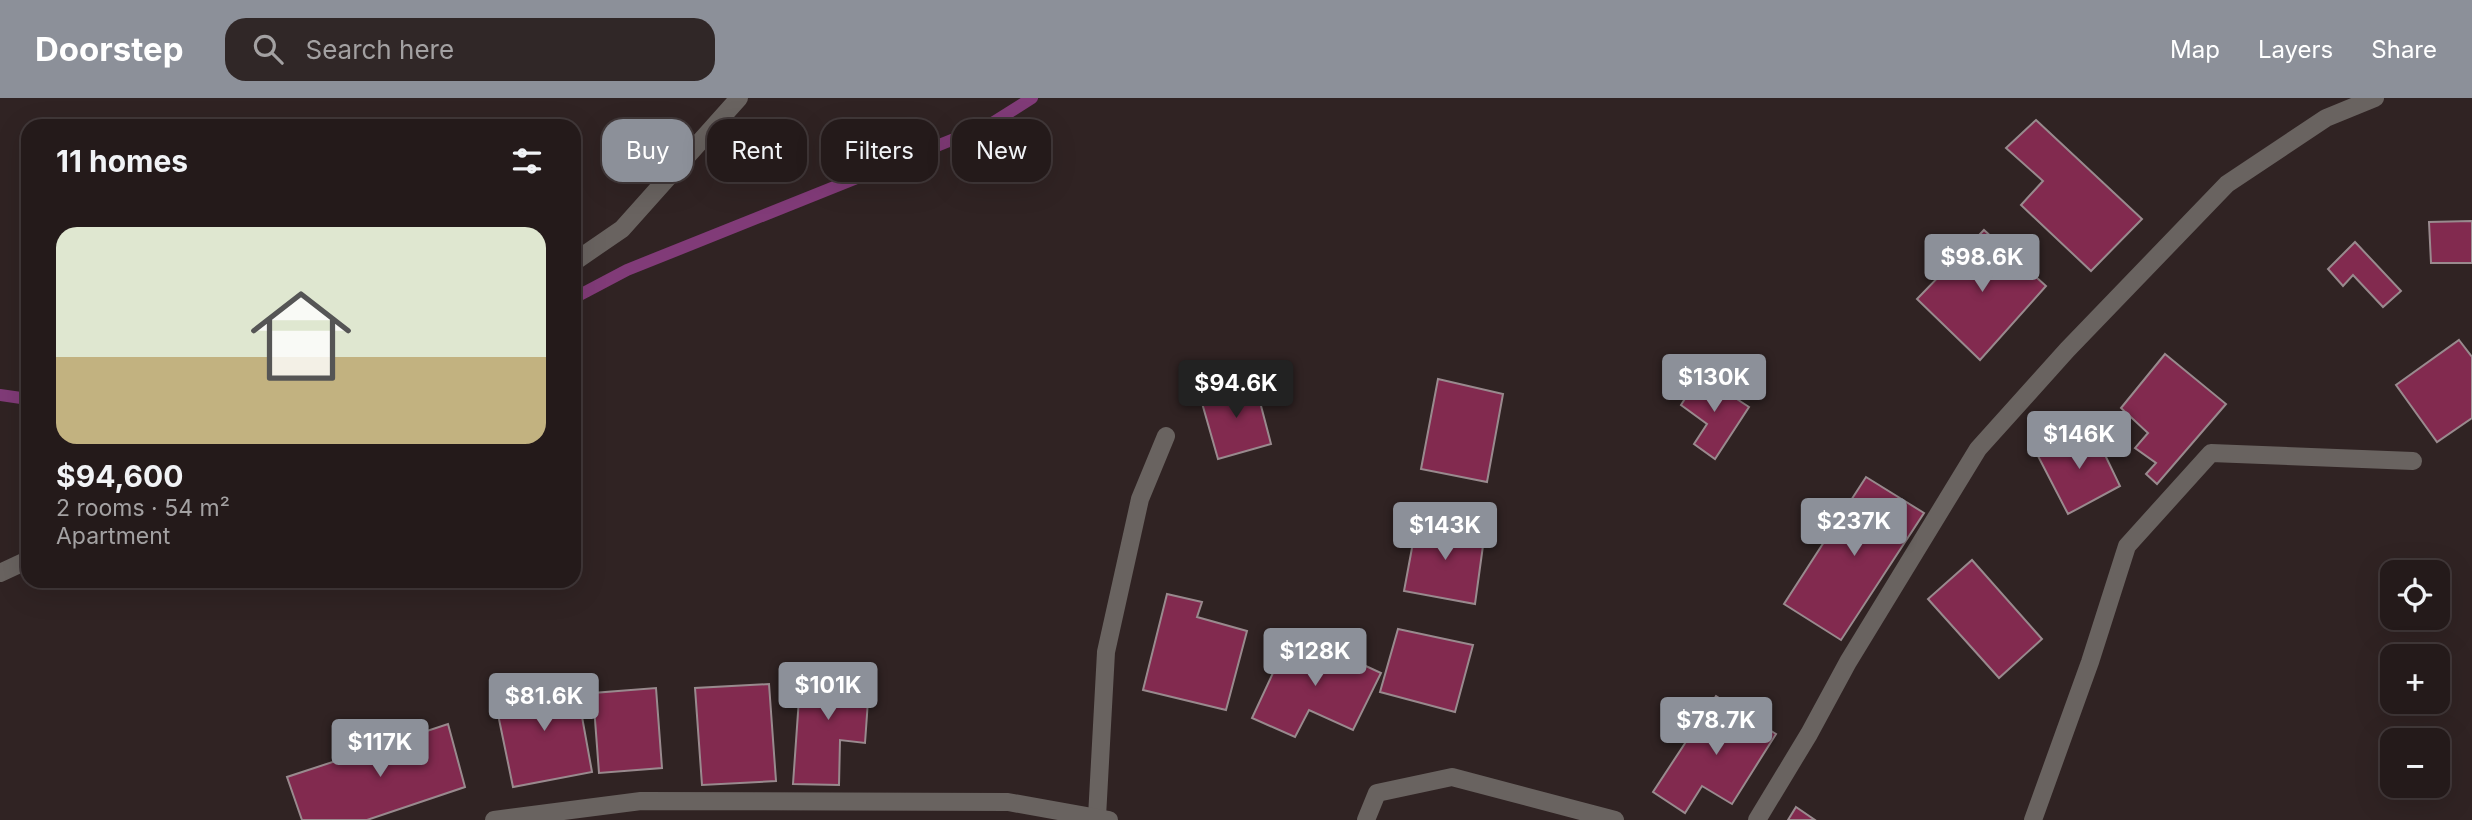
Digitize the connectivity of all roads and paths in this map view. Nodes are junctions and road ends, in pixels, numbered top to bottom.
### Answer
1 (739, 98) edge
2 (2375, 98) edge
3 (581, 257) edge
4 (1166, 436) dead end
5 (2413, 461) dead end
6 (21, 562) edge
7 (0, 573) edge
8 (1103, 818) edge
9 (494, 820) edge
10 (1366, 820) edge
11 (1615, 820) edge
12 (1757, 820) edge
13 (2033, 820) edge

1 - 3 street
2 - 12 street
4 - 8 street
5 - 13 street
6 - 7 street
8 - 9 street
10 - 11 street

